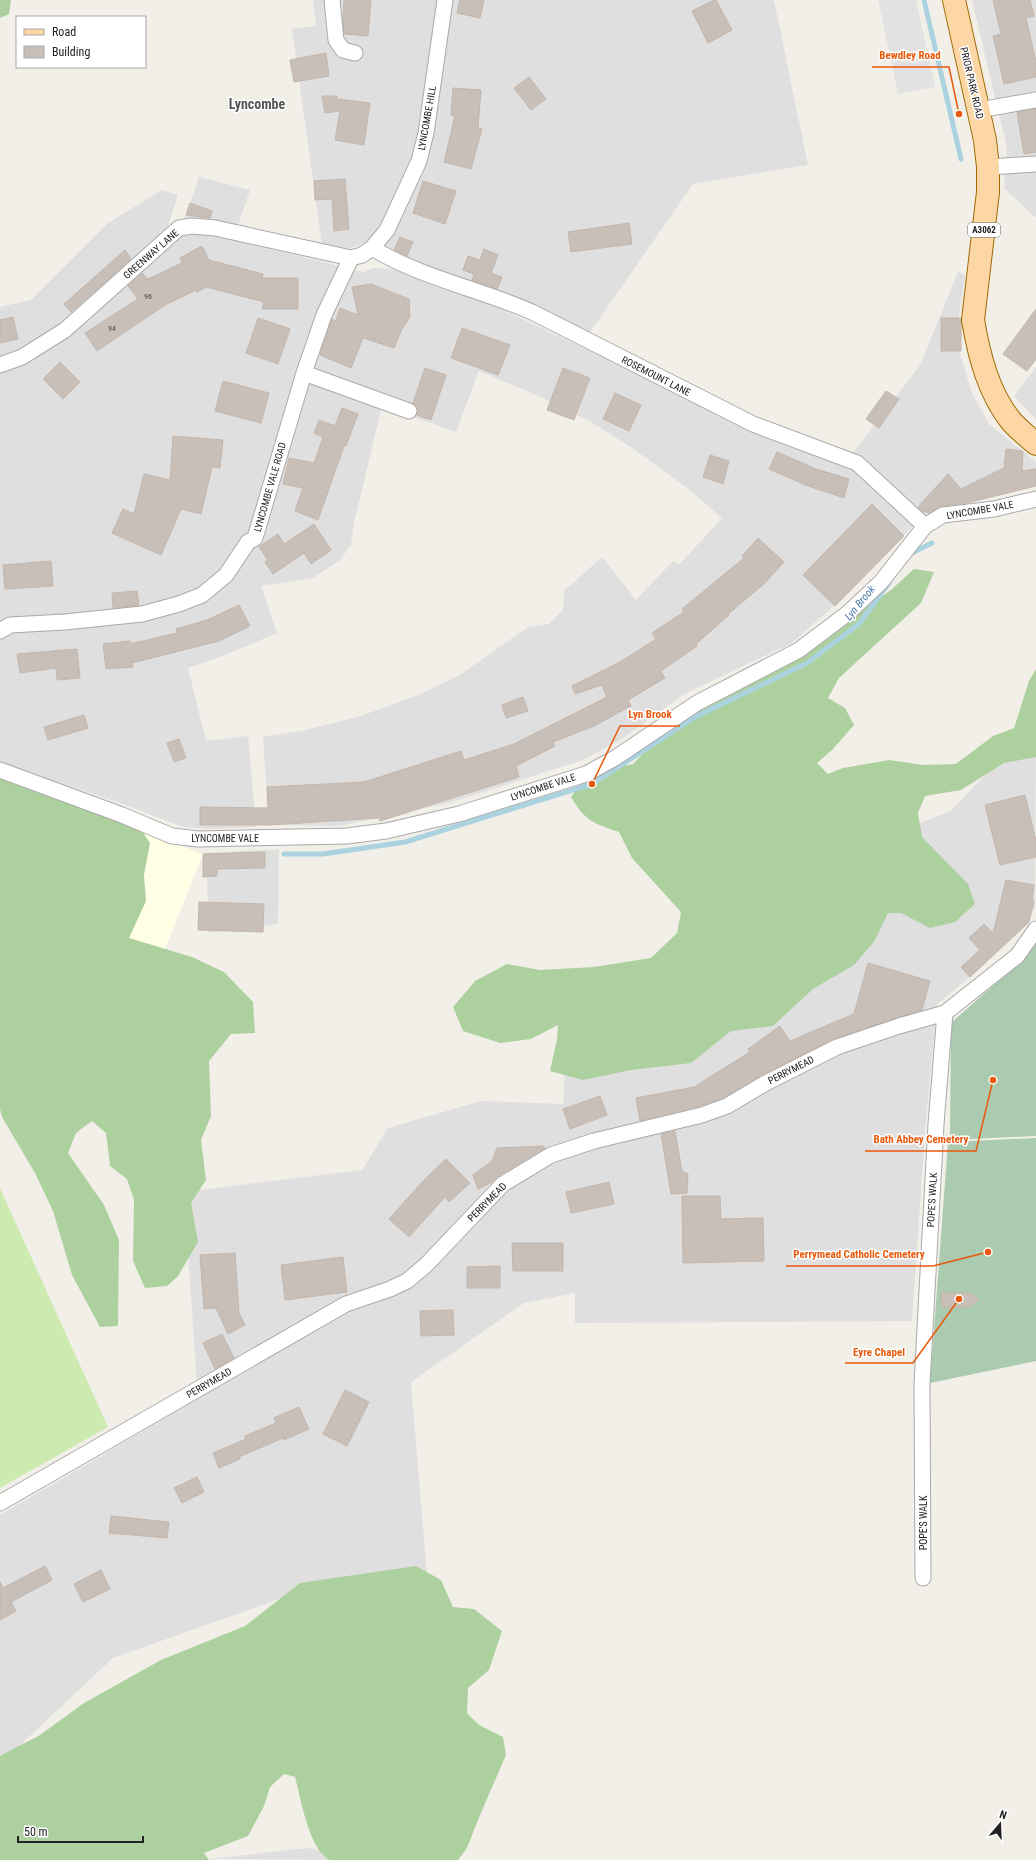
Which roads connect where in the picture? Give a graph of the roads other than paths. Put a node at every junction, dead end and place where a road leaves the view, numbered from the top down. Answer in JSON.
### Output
{"nodes":[{"id":1,"x":332,"y":0,"type":"edge"},
{"id":2,"x":445,"y":0,"type":"edge"},
{"id":3,"x":954,"y":0,"type":"edge"},
{"id":4,"x":355,"y":53,"type":"dead end"},
{"id":5,"x":1036,"y":100,"type":"edge"},
{"id":6,"x":979,"y":110,"type":"junction"},
{"id":7,"x":1036,"y":164,"type":"edge"},
{"id":8,"x":988,"y":167,"type":"junction"},
{"id":9,"x":372,"y":248,"type":"junction"},
{"id":10,"x":351,"y":258,"type":"junction"},
{"id":11,"x":0,"y":365,"type":"edge"},
{"id":12,"x":304,"y":373,"type":"junction"},
{"id":13,"x":409,"y":411,"type":"dead end"},
{"id":14,"x":1036,"y":444,"type":"edge"},
{"id":15,"x":1036,"y":499,"type":"edge"},
{"id":16,"x":925,"y":526,"type":"junction"},
{"id":17,"x":3,"y":626,"type":"edge"},
{"id":18,"x":0,"y":770,"type":"edge"},
{"id":19,"x":1036,"y":930,"type":"edge"},
{"id":20,"x":945,"y":1013,"type":"junction"},
{"id":21,"x":0,"y":1503,"type":"edge"},
{"id":22,"x":923,"y":1578,"type":"dead end"}],
"edges":[{"from":1,"to":4,"type":"street"},
{"from":2,"to":9,"type":"street","name":"LYNCOMBE HILL"},
{"from":3,"to":6,"type":"main road","name":"PRIOR PARK ROAD","number":"A3062"},
{"from":5,"to":6,"type":"street"},
{"from":6,"to":8,"type":"main road","name":"PRIOR PARK ROAD","number":"A3062"},
{"from":7,"to":8,"type":"street"},
{"from":8,"to":14,"type":"main road","name":"PRIOR PARK ROAD","number":"A3062"},
{"from":9,"to":10,"type":"street","name":"LYNCOMBE HILL"},
{"from":9,"to":16,"type":"street","name":"ROSEMOUNT LANE"},
{"from":10,"to":11,"type":"street","name":"GREENWAY LANE"},
{"from":10,"to":12,"type":"street","name":"LYNCOMBE VALE ROAD"},
{"from":12,"to":13,"type":"street"},
{"from":12,"to":17,"type":"street","name":"LYNCOMBE VALE ROAD"},
{"from":15,"to":16,"type":"street","name":"LYNCOMBE VALE"},
{"from":16,"to":18,"type":"street","name":"LYNCOMBE VALE"},
{"from":19,"to":20,"type":"street","name":"PERRYMEAD"},
{"from":20,"to":21,"type":"street","name":"PERRYMEAD"},
{"from":20,"to":22,"type":"street","name":"POPE'S WALK"}]}
